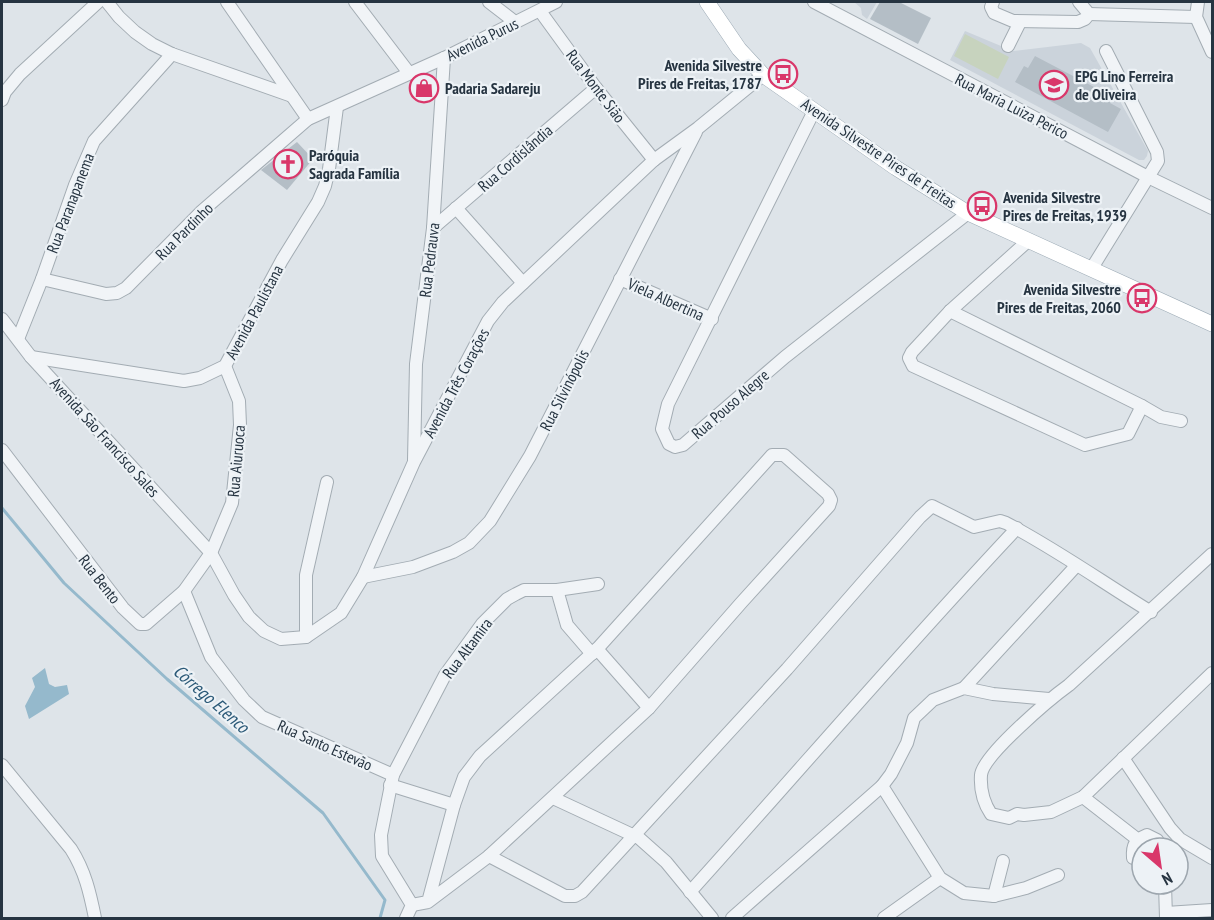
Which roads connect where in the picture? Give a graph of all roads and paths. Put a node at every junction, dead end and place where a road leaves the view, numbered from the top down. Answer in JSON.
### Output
{"nodes":[{"id":1,"x":98,"y":2,"type":"edge"},
{"id":2,"x":107,"y":2,"type":"edge"},
{"id":3,"x":227,"y":2,"type":"edge"},
{"id":4,"x":355,"y":2,"type":"edge"},
{"id":5,"x":489,"y":2,"type":"edge"},
{"id":6,"x":556,"y":2,"type":"edge"},
{"id":7,"x":707,"y":2,"type":"edge"},
{"id":8,"x":814,"y":2,"type":"edge"},
{"id":9,"x":993,"y":2,"type":"edge"},
{"id":10,"x":1079,"y":2,"type":"edge"},
{"id":11,"x":1198,"y":2,"type":"edge"},
{"id":12,"x":540,"y":11,"type":"junction"},
{"id":13,"x":1089,"y":14,"type":"junction"},
{"id":14,"x":1196,"y":17,"type":"junction"},
{"id":15,"x":515,"y":22,"type":"junction"},
{"id":16,"x":1020,"y":22,"type":"junction"},
{"id":17,"x":1008,"y":46,"type":"dead end"},
{"id":18,"x":1106,"y":51,"type":"dead end"},
{"id":19,"x":1212,"y":52,"type":"edge"},
{"id":20,"x":172,"y":54,"type":"junction"},
{"id":21,"x":444,"y":58,"type":"junction"},
{"id":22,"x":409,"y":73,"type":"junction"},
{"id":23,"x":763,"y":75,"type":"junction"},
{"id":24,"x":596,"y":88,"type":"junction"},
{"id":25,"x":292,"y":96,"type":"junction"},
{"id":26,"x":2,"y":100,"type":"edge"},
{"id":27,"x":337,"y":107,"type":"junction"},
{"id":28,"x":814,"y":111,"type":"junction"},
{"id":29,"x":308,"y":119,"type":"junction"},
{"id":30,"x":698,"y":128,"type":"junction"},
{"id":31,"x":654,"y":160,"type":"junction"},
{"id":32,"x":1148,"y":177,"type":"junction"},
{"id":33,"x":456,"y":208,"type":"junction"},
{"id":34,"x":1212,"y":208,"type":"edge"},
{"id":35,"x":968,"y":213,"type":"junction"},
{"id":36,"x":433,"y":228,"type":"junction"},
{"id":37,"x":1029,"y":240,"type":"junction"},
{"id":38,"x":1092,"y":268,"type":"junction"},
{"id":39,"x":42,"y":279,"type":"junction"},
{"id":40,"x":620,"y":279,"type":"junction"},
{"id":41,"x":523,"y":283,"type":"junction"},
{"id":42,"x":951,"y":311,"type":"junction"},
{"id":43,"x":2,"y":319,"type":"edge"},
{"id":44,"x":712,"y":319,"type":"junction"},
{"id":45,"x":1212,"y":324,"type":"edge"},
{"id":46,"x":18,"y":339,"type":"junction"},
{"id":47,"x":31,"y":357,"type":"junction"},
{"id":48,"x":225,"y":366,"type":"junction"},
{"id":49,"x":1142,"y":406,"type":"junction"},
{"id":50,"x":1181,"y":421,"type":"dead end"},
{"id":51,"x":2,"y":450,"type":"edge"},
{"id":52,"x":414,"y":462,"type":"junction"},
{"id":53,"x":327,"y":482,"type":"dead end"},
{"id":54,"x":1017,"y":528,"type":"junction"},
{"id":55,"x":211,"y":553,"type":"junction"},
{"id":56,"x":1212,"y":554,"type":"edge"},
{"id":57,"x":1076,"y":566,"type":"junction"},
{"id":58,"x":363,"y":578,"type":"junction"},
{"id":59,"x":597,"y":584,"type":"dead end"},
{"id":60,"x":557,"y":590,"type":"junction"},
{"id":61,"x":184,"y":591,"type":"junction"},
{"id":62,"x":1150,"y":612,"type":"junction"},
{"id":63,"x":306,"y":637,"type":"junction"},
{"id":64,"x":595,"y":651,"type":"junction"},
{"id":65,"x":1212,"y":674,"type":"edge"},
{"id":66,"x":964,"y":688,"type":"junction"},
{"id":67,"x":1049,"y":699,"type":"junction"},
{"id":68,"x":649,"y":708,"type":"junction"},
{"id":69,"x":1123,"y":758,"type":"junction"},
{"id":70,"x":2,"y":765,"type":"edge"},
{"id":71,"x":392,"y":780,"type":"junction"},
{"id":72,"x":882,"y":786,"type":"junction"},
{"id":73,"x":1083,"y":797,"type":"junction"},
{"id":74,"x":553,"y":798,"type":"junction"},
{"id":75,"x":454,"y":805,"type":"junction"},
{"id":76,"x":634,"y":836,"type":"junction"},
{"id":77,"x":1133,"y":836,"type":"edge"},
{"id":78,"x":489,"y":856,"type":"junction"},
{"id":79,"x":1212,"y":858,"type":"edge"},
{"id":80,"x":1003,"y":861,"type":"dead end"},
{"id":81,"x":1058,"y":875,"type":"dead end"},
{"id":82,"x":940,"y":878,"type":"junction"},
{"id":83,"x":690,"y":892,"type":"junction"},
{"id":84,"x":994,"y":896,"type":"junction"},
{"id":85,"x":1165,"y":896,"type":"edge"},
{"id":86,"x":428,"y":902,"type":"junction"},
{"id":87,"x":412,"y":905,"type":"junction"},
{"id":88,"x":1212,"y":910,"type":"edge"},
{"id":89,"x":1166,"y":915,"type":"edge"},
{"id":90,"x":95,"y":918,"type":"edge"},
{"id":91,"x":406,"y":918,"type":"edge"},
{"id":92,"x":712,"y":918,"type":"edge"},
{"id":93,"x":732,"y":918,"type":"edge"},
{"id":94,"x":884,"y":918,"type":"edge"}],
"edges":[{"from":1,"to":26,"type":"street"},
{"from":2,"to":20,"type":"street"},
{"from":3,"to":25,"type":"street"},
{"from":4,"to":22,"type":"street"},
{"from":5,"to":15,"type":"street"},
{"from":6,"to":12,"type":"street","name":"Avenida Purus"},
{"from":7,"to":23,"type":"main road","name":"Avenida Silvestre Pires de Freitas"},
{"from":8,"to":32,"type":"street","name":"Rua Maria Luiza Perico"},
{"from":9,"to":16,"type":"street"},
{"from":10,"to":13,"type":"street"},
{"from":11,"to":14,"type":"street"},
{"from":12,"to":15,"type":"street","name":"Avenida Purus"},
{"from":12,"to":24,"type":"street","name":"Rua Monte Sião"},
{"from":13,"to":14,"type":"street"},
{"from":13,"to":16,"type":"street"},
{"from":14,"to":19,"type":"street"},
{"from":15,"to":21,"type":"street","name":"Avenida Purus"},
{"from":16,"to":17,"type":"street"},
{"from":18,"to":32,"type":"street"},
{"from":20,"to":25,"type":"street"},
{"from":20,"to":39,"type":"street","name":"Rua Paranapanema"},
{"from":21,"to":22,"type":"street","name":"Avenida Purus"},
{"from":21,"to":36,"type":"street","name":"Rua Pedrauva"},
{"from":22,"to":27,"type":"street","name":"Avenida Purus"},
{"from":23,"to":28,"type":"main road","name":"Avenida Silvestre Pires de Freitas"},
{"from":23,"to":30,"type":"street","name":"Avenida Três Corações"},
{"from":24,"to":31,"type":"street","name":"Rua Monte Sião"},
{"from":24,"to":33,"type":"street","name":"Rua Cordislândia"},
{"from":25,"to":29,"type":"street"},
{"from":27,"to":29,"type":"street","name":"Avenida Purus"},
{"from":27,"to":48,"type":"street","name":"Avenida Paulistana"},
{"from":28,"to":35,"type":"main road","name":"Avenida Silvestre Pires de Freitas"},
{"from":28,"to":44,"type":"street","name":"Rua Pouso Alegre"},
{"from":29,"to":39,"type":"street","name":"Rua Pardinho"},
{"from":30,"to":31,"type":"street","name":"Avenida Três Corações"},
{"from":30,"to":40,"type":"street","name":"Rua Silvinópolis"},
{"from":31,"to":41,"type":"street","name":"Avenida Três Corações"},
{"from":32,"to":34,"type":"street","name":"Rua Maria Luiza Perico"},
{"from":32,"to":38,"type":"street"},
{"from":33,"to":36,"type":"street","name":"Rua Cordislândia"},
{"from":33,"to":41,"type":"street"},
{"from":35,"to":37,"type":"main road","name":"Avenida Silvestre Pires de Freitas"},
{"from":35,"to":44,"type":"street","name":"Rua Pouso Alegre"},
{"from":36,"to":52,"type":"street","name":"Rua Pedrauva"},
{"from":37,"to":38,"type":"main road","name":"Avenida Silvestre Pires de Freitas"},
{"from":37,"to":42,"type":"street"},
{"from":38,"to":45,"type":"main road","name":"Avenida Silvestre Pires de Freitas"},
{"from":39,"to":46,"type":"street","name":"Rua Paranapanema"},
{"from":40,"to":44,"type":"street","name":"Viela Albertina"},
{"from":40,"to":58,"type":"street","name":"Rua Silvinópolis"},
{"from":41,"to":52,"type":"street","name":"Avenida Três Corações"},
{"from":42,"to":49,"type":"street"},
{"from":42,"to":49,"type":"street"},
{"from":43,"to":46,"type":"street","name":"Avenida São Francisco Sales"},
{"from":46,"to":47,"type":"street","name":"Avenida São Francisco Sales"},
{"from":47,"to":48,"type":"street","name":"Avenida Paulistana"},
{"from":47,"to":55,"type":"street","name":"Avenida São Francisco Sales"},
{"from":48,"to":55,"type":"street","name":"Rua Aiuruoca"},
{"from":49,"to":50,"type":"street"},
{"from":51,"to":61,"type":"street","name":"Rua Bento"},
{"from":52,"to":58,"type":"street","name":"Avenida Três Corações"},
{"from":53,"to":63,"type":"street"},
{"from":54,"to":57,"type":"street"},
{"from":54,"to":76,"type":"street"},
{"from":54,"to":83,"type":"street"},
{"from":55,"to":61,"type":"street","name":"Rua Bento"},
{"from":55,"to":63,"type":"street"},
{"from":56,"to":62,"type":"street"},
{"from":57,"to":62,"type":"street"},
{"from":57,"to":66,"type":"street"},
{"from":58,"to":63,"type":"street","name":"Avenida Três Corações"},
{"from":59,"to":60,"type":"street","name":"Rua Altamira"},
{"from":60,"to":64,"type":"street"},
{"from":60,"to":71,"type":"street","name":"Rua Altamira"},
{"from":61,"to":71,"type":"street","name":"Rua Santo Estevão"},
{"from":62,"to":67,"type":"street"},
{"from":64,"to":68,"type":"street"},
{"from":64,"to":68,"type":"street"},
{"from":64,"to":75,"type":"street"},
{"from":65,"to":69,"type":"street"},
{"from":66,"to":67,"type":"street"},
{"from":66,"to":72,"type":"street"},
{"from":67,"to":73,"type":"street"},
{"from":68,"to":74,"type":"street"},
{"from":69,"to":73,"type":"street"},
{"from":69,"to":79,"type":"street"},
{"from":70,"to":90,"type":"street"},
{"from":71,"to":75,"type":"street","name":"Rua Santo Estevão"},
{"from":71,"to":87,"type":"street"},
{"from":72,"to":82,"type":"street"},
{"from":72,"to":93,"type":"street"},
{"from":73,"to":77,"type":"street"},
{"from":74,"to":76,"type":"street"},
{"from":74,"to":78,"type":"street"},
{"from":75,"to":86,"type":"street"},
{"from":76,"to":78,"type":"street"},
{"from":76,"to":83,"type":"street"},
{"from":78,"to":86,"type":"street"},
{"from":80,"to":84,"type":"street"},
{"from":81,"to":84,"type":"street"},
{"from":82,"to":84,"type":"street"},
{"from":82,"to":94,"type":"street"},
{"from":83,"to":92,"type":"street"},
{"from":85,"to":89,"type":"street"},
{"from":86,"to":87,"type":"street"},
{"from":87,"to":91,"type":"street"},
{"from":88,"to":89,"type":"street"}]}
